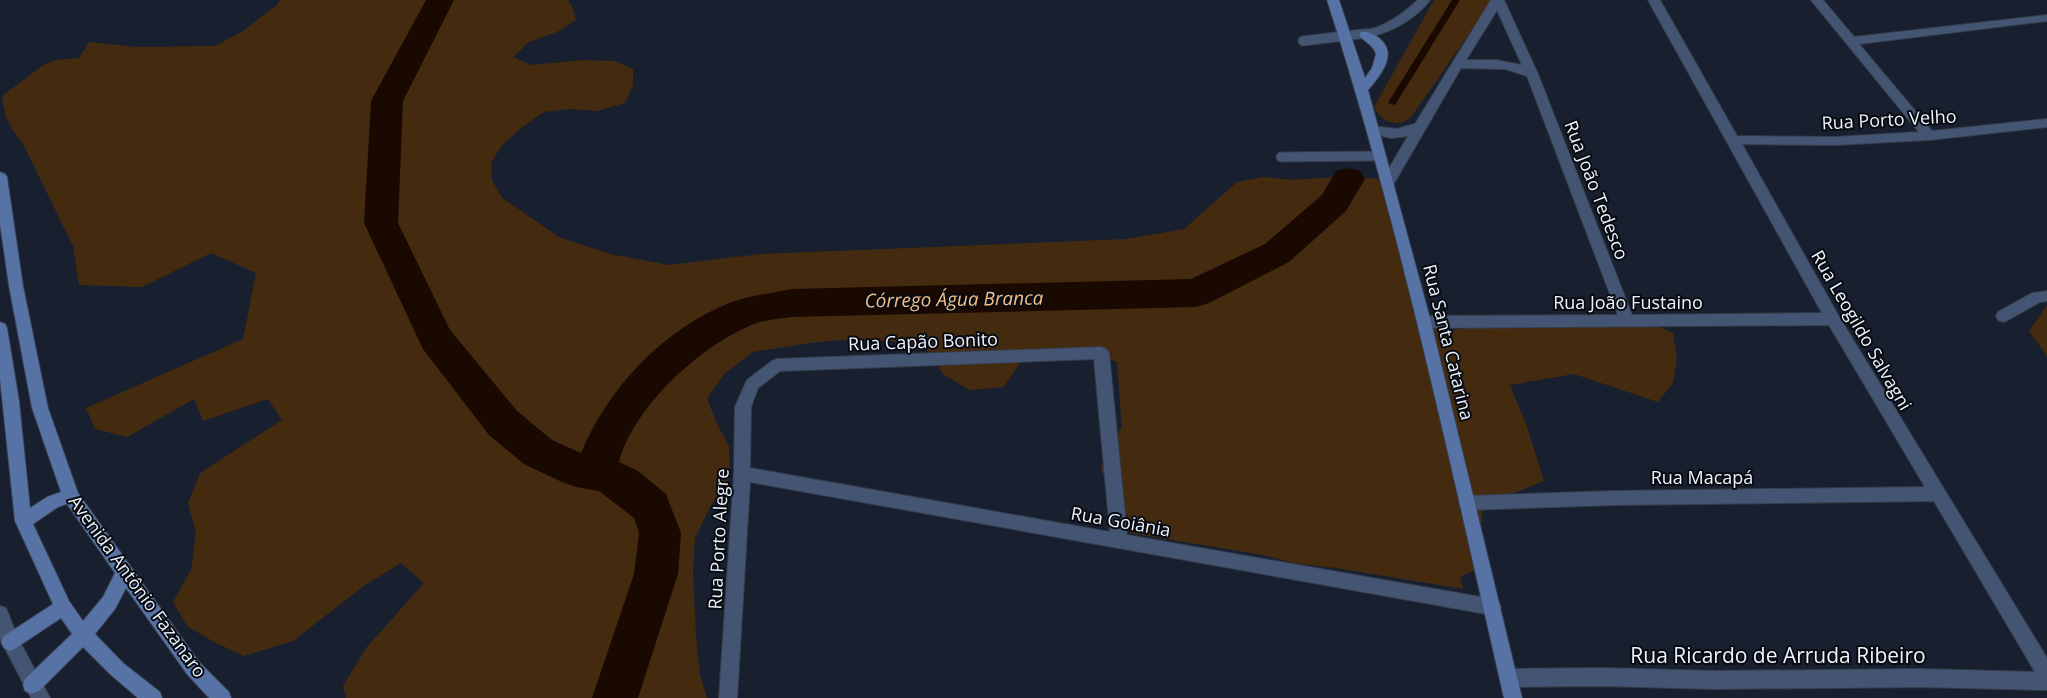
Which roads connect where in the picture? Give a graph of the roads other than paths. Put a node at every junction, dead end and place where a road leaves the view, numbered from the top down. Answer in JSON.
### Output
{"nodes":[{"id":1,"x":1333,"y":0,"type":"edge"},
{"id":2,"x":1424,"y":0,"type":"edge"},
{"id":3,"x":1497,"y":0,"type":"edge"},
{"id":4,"x":1654,"y":0,"type":"edge"},
{"id":5,"x":1817,"y":0,"type":"edge"},
{"id":6,"x":2047,"y":18,"type":"edge"},
{"id":7,"x":1365,"y":35,"type":"junction"},
{"id":8,"x":1344,"y":36,"type":"junction"},
{"id":9,"x":1303,"y":41,"type":"dead end"},
{"id":10,"x":1850,"y":41,"type":"junction"},
{"id":11,"x":1458,"y":64,"type":"junction"},
{"id":12,"x":1532,"y":74,"type":"junction"},
{"id":13,"x":1362,"y":89,"type":"junction"},
{"id":14,"x":2047,"y":123,"type":"edge"},
{"id":15,"x":1419,"y":127,"type":"junction"},
{"id":16,"x":1373,"y":130,"type":"junction"},
{"id":17,"x":1928,"y":136,"type":"junction"},
{"id":18,"x":1732,"y":140,"type":"junction"},
{"id":19,"x":1380,"y":156,"type":"junction"},
{"id":20,"x":1281,"y":157,"type":"dead end"},
{"id":21,"x":0,"y":177,"type":"edge"},
{"id":22,"x":1388,"y":182,"type":"junction"},
{"id":23,"x":2047,"y":296,"type":"edge"},
{"id":24,"x":2003,"y":316,"type":"dead end"},
{"id":25,"x":1833,"y":318,"type":"junction"},
{"id":26,"x":1627,"y":320,"type":"junction"},
{"id":27,"x":1424,"y":322,"type":"junction"},
{"id":28,"x":0,"y":328,"type":"edge"},
{"id":29,"x":752,"y":384,"type":"joint"},
{"id":30,"x":742,"y":474,"type":"junction"},
{"id":31,"x":1937,"y":494,"type":"junction"},
{"id":32,"x":71,"y":496,"type":"junction"},
{"id":33,"x":1467,"y":503,"type":"junction"},
{"id":34,"x":23,"y":521,"type":"junction"},
{"id":35,"x":1119,"y":541,"type":"junction"},
{"id":36,"x":125,"y":571,"type":"junction"},
{"id":37,"x":63,"y":607,"type":"junction"},
{"id":38,"x":1492,"y":607,"type":"junction"},
{"id":39,"x":0,"y":614,"type":"edge"},
{"id":40,"x":83,"y":635,"type":"junction"},
{"id":41,"x":10,"y":642,"type":"junction"},
{"id":42,"x":2047,"y":675,"type":"edge"},
{"id":43,"x":1509,"y":678,"type":"junction"},
{"id":44,"x":2047,"y":681,"type":"edge"},
{"id":45,"x":36,"y":692,"type":"edge"},
{"id":46,"x":733,"y":697,"type":"edge"},
{"id":47,"x":153,"y":698,"type":"edge"},
{"id":48,"x":222,"y":698,"type":"edge"},
{"id":49,"x":1513,"y":698,"type":"edge"}],
"edges":[{"from":1,"to":8,"type":"main road","name":"Rua Santa Catarina"},
{"from":2,"to":7,"type":"street"},
{"from":3,"to":11,"type":"street"},
{"from":3,"to":12,"type":"street","name":"Rua João Tedesco"},
{"from":4,"to":18,"type":"street","name":"Rua Leogildo Salvagni"},
{"from":5,"to":10,"type":"street"},
{"from":6,"to":10,"type":"street"},
{"from":7,"to":8,"type":"street"},
{"from":7,"to":13,"type":"main road"},
{"from":8,"to":9,"type":"lane"},
{"from":8,"to":13,"type":"main road","name":"Rua Santa Catarina"},
{"from":10,"to":17,"type":"street"},
{"from":11,"to":12,"type":"street"},
{"from":11,"to":15,"type":"street"},
{"from":12,"to":26,"type":"street","name":"Rua João Tedesco"},
{"from":13,"to":16,"type":"main road","name":"Rua Santa Catarina"},
{"from":14,"to":17,"type":"street","name":"Rua Porto Velho"},
{"from":15,"to":16,"type":"street"},
{"from":15,"to":22,"type":"street"},
{"from":16,"to":19,"type":"main road","name":"Rua Santa Catarina"},
{"from":17,"to":18,"type":"street","name":"Rua Porto Velho"},
{"from":18,"to":25,"type":"street","name":"Rua Leogildo Salvagni"},
{"from":19,"to":20,"type":"lane"},
{"from":19,"to":22,"type":"main road","name":"Rua Santa Catarina"},
{"from":21,"to":32,"type":"main road","name":"Avenida Antônio Fazanaro"},
{"from":22,"to":27,"type":"main road","name":"Rua Santa Catarina"},
{"from":23,"to":24,"type":"street"},
{"from":25,"to":26,"type":"street","name":"Rua João Fustaino"},
{"from":25,"to":31,"type":"street","name":"Rua Leogildo Salvagni"},
{"from":26,"to":27,"type":"street","name":"Rua João Fustaino"},
{"from":27,"to":33,"type":"main road","name":"Rua Santa Catarina"},
{"from":28,"to":34,"type":"main road"},
{"from":29,"to":30,"type":"street","name":"Rua Porto Alegre"},
{"from":29,"to":35,"type":"street","name":"Rua Capão Bonito"},
{"from":30,"to":35,"type":"street","name":"Rua Goiânia"},
{"from":30,"to":46,"type":"street","name":"Rua Porto Alegre"},
{"from":31,"to":33,"type":"street","name":"Rua Macapá"},
{"from":31,"to":42,"type":"street","name":"Rua Leogildo Salvagni"},
{"from":32,"to":34,"type":"main road"},
{"from":32,"to":36,"type":"main road","name":"Avenida Antônio Fazanaro"},
{"from":33,"to":38,"type":"main road","name":"Rua Santa Catarina"},
{"from":34,"to":37,"type":"main road"},
{"from":35,"to":38,"type":"street","name":"Rua Goiânia"},
{"from":36,"to":40,"type":"main road"},
{"from":36,"to":48,"type":"main road","name":"Avenida Antônio Fazanaro"},
{"from":37,"to":40,"type":"main road"},
{"from":37,"to":41,"type":"main road"},
{"from":38,"to":43,"type":"main road","name":"Rua Santa Catarina"},
{"from":39,"to":41,"type":"street"},
{"from":40,"to":45,"type":"main road"},
{"from":40,"to":47,"type":"main road"},
{"from":41,"to":45,"type":"street"},
{"from":43,"to":44,"type":"street","name":"Rua Ricardo de Arruda Ribeiro"},
{"from":43,"to":49,"type":"main road","name":"Rua Santa Catarina"}]}
